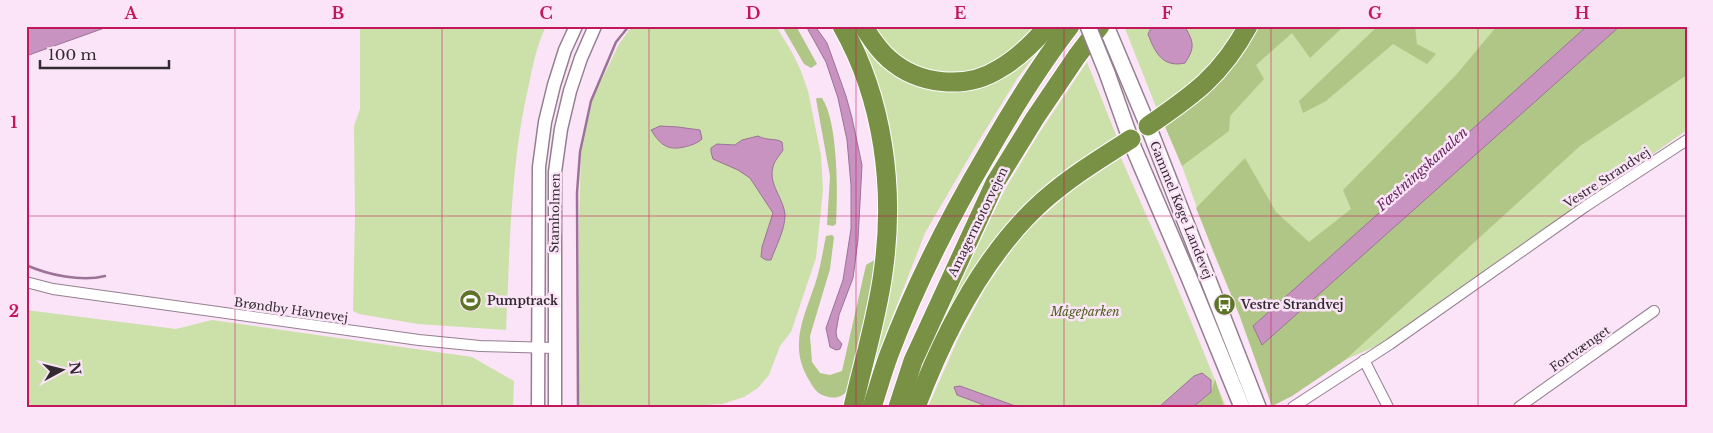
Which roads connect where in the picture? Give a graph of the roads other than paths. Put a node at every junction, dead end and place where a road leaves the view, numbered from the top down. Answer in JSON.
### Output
{"nodes":[{"id":1,"x":576,"y":26,"type":"edge"},
{"id":2,"x":595,"y":26,"type":"edge"},
{"id":3,"x":842,"y":26,"type":"edge"},
{"id":4,"x":863,"y":26,"type":"edge"},
{"id":5,"x":1048,"y":26,"type":"edge"},
{"id":6,"x":1070,"y":26,"type":"edge"},
{"id":7,"x":1088,"y":26,"type":"edge"},
{"id":8,"x":1100,"y":26,"type":"edge"},
{"id":9,"x":1106,"y":26,"type":"edge"},
{"id":10,"x":1248,"y":26,"type":"edge"},
{"id":11,"x":1148,"y":126,"type":"junction"},
{"id":12,"x":1131,"y":139,"type":"junction"},
{"id":13,"x":1687,"y":140,"type":"edge"},
{"id":14,"x":26,"y":282,"type":"edge"},
{"id":15,"x":1654,"y":311,"type":"dead end"},
{"id":16,"x":538,"y":348,"type":"junction"},
{"id":17,"x":554,"y":348,"type":"junction"},
{"id":18,"x":1364,"y":360,"type":"junction"},
{"id":19,"x":538,"y":407,"type":"edge"},
{"id":20,"x":555,"y":407,"type":"edge"},
{"id":21,"x":853,"y":407,"type":"edge"},
{"id":22,"x":872,"y":407,"type":"edge"},
{"id":23,"x":898,"y":407,"type":"edge"},
{"id":24,"x":916,"y":407,"type":"edge"},
{"id":25,"x":1242,"y":407,"type":"edge"},
{"id":26,"x":1258,"y":407,"type":"edge"},
{"id":27,"x":1293,"y":407,"type":"edge"},
{"id":28,"x":1388,"y":407,"type":"edge"},
{"id":29,"x":1519,"y":407,"type":"edge"}],
"edges":[{"from":1,"to":16,"type":"street","name":"Stamholmen"},
{"from":2,"to":17,"type":"street","name":"Stamholmen"},
{"from":3,"to":21,"type":"highway"},
{"from":4,"to":5,"type":"highway"},
{"from":6,"to":22,"type":"highway","name":"Amagermotorvejen"},
{"from":7,"to":12,"type":"main road","name":"Gammel Køge Landevej","bridge":true},
{"from":8,"to":23,"type":"highway","name":"Amagermotorvejen"},
{"from":9,"to":11,"type":"main road","name":"Gammel Køge Landevej"},
{"from":10,"to":11,"type":"highway"},
{"from":11,"to":12,"type":"main road","name":"Gammel Køge Landevej"},
{"from":11,"to":26,"type":"main road","name":"Gammel Køge Landevej"},
{"from":12,"to":24,"type":"highway"},
{"from":12,"to":25,"type":"main road","name":"Gammel Køge Landevej"},
{"from":13,"to":18,"type":"street","name":"Vestre Strandvej"},
{"from":14,"to":16,"type":"street","name":"Brøndby Havnevej"},
{"from":15,"to":29,"type":"street","name":"Fortvænget"},
{"from":16,"to":17,"type":"street","name":"Brøndby Havnevej"},
{"from":16,"to":19,"type":"street","name":"Stamholmen"},
{"from":17,"to":20,"type":"street","name":"Stamholmen"},
{"from":18,"to":27,"type":"street","name":"Vestre Strandvej"},
{"from":18,"to":28,"type":"street"}]}
